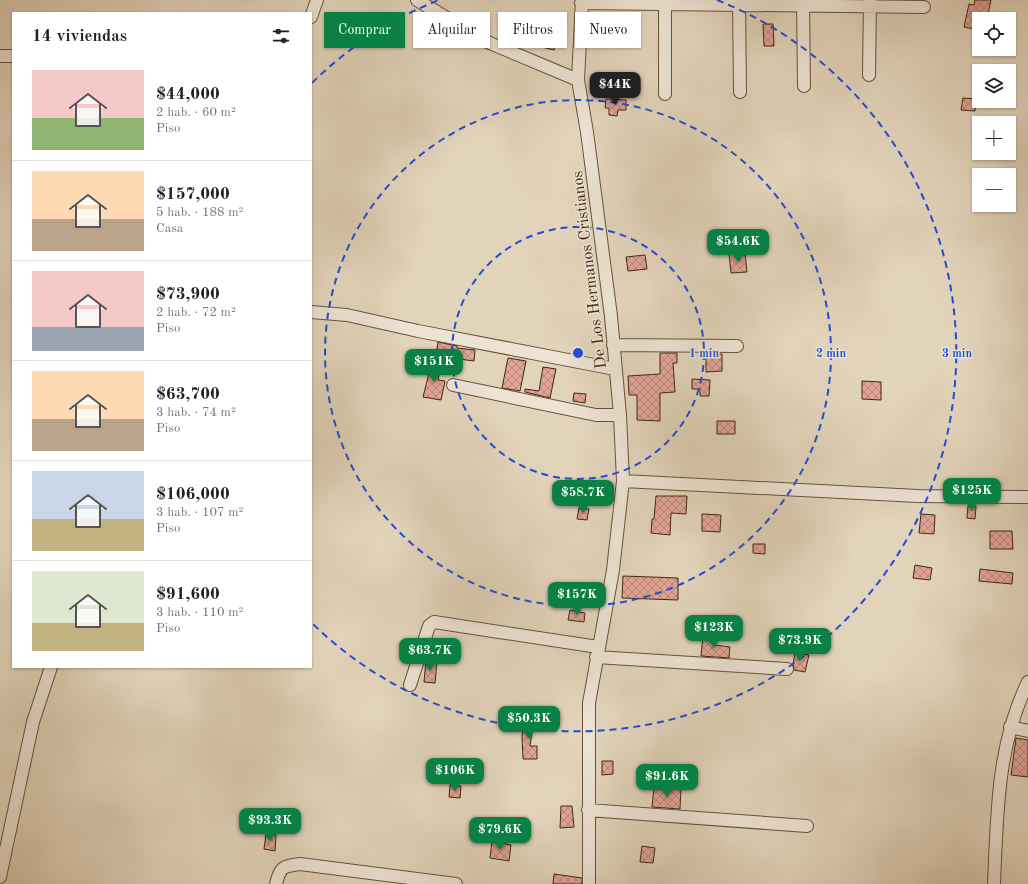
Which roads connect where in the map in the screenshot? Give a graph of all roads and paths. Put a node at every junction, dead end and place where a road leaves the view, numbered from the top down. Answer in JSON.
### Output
{"nodes":[{"id":1,"x":317,"y":0,"type":"edge"},
{"id":2,"x":417,"y":0,"type":"edge"},
{"id":3,"x":581,"y":2,"type":"edge"},
{"id":4,"x":665,"y":2,"type":"edge"},
{"id":5,"x":739,"y":2,"type":"edge"},
{"id":6,"x":803,"y":2,"type":"edge"},
{"id":7,"x":870,"y":3,"type":"edge"},
{"id":8,"x":924,"y":7,"type":"dead end"},
{"id":9,"x":312,"y":14,"type":"edge"},
{"id":10,"x":0,"y":56,"type":"edge"},
{"id":11,"x":12,"y":56,"type":"edge"},
{"id":12,"x":869,"y":75,"type":"dead end"},
{"id":13,"x":578,"y":80,"type":"junction"},
{"id":14,"x":804,"y":86,"type":"dead end"},
{"id":15,"x":740,"y":92,"type":"dead end"},
{"id":16,"x":665,"y":94,"type":"dead end"},
{"id":17,"x":312,"y":312,"type":"edge"},
{"id":18,"x":613,"y":345,"type":"junction"},
{"id":19,"x":737,"y":346,"type":"dead end"},
{"id":20,"x":615,"y":369,"type":"junction"},
{"id":21,"x":453,"y":385,"type":"dead end"},
{"id":22,"x":620,"y":415,"type":"junction"},
{"id":23,"x":622,"y":481,"type":"junction"},
{"id":24,"x":1028,"y":498,"type":"edge"},
{"id":25,"x":597,"y":652,"type":"junction"},
{"id":26,"x":51,"y":668,"type":"edge"},
{"id":27,"x":787,"y":669,"type":"dead end"},
{"id":28,"x":1028,"y":682,"type":"edge"},
{"id":29,"x":410,"y":685,"type":"dead end"},
{"id":30,"x":1010,"y":727,"type":"junction"},
{"id":31,"x":1028,"y":731,"type":"edge"},
{"id":32,"x":588,"y":810,"type":"junction"},
{"id":33,"x":807,"y":826,"type":"dead end"},
{"id":34,"x":0,"y":877,"type":"edge"},
{"id":35,"x":276,"y":884,"type":"edge"},
{"id":36,"x":456,"y":884,"type":"edge"},
{"id":37,"x":589,"y":884,"type":"edge"},
{"id":38,"x":994,"y":884,"type":"edge"}],
"edges":[{"from":1,"to":9,"type":"street"},
{"from":2,"to":13,"type":"street"},
{"from":3,"to":4,"type":"street"},
{"from":3,"to":13,"type":"street","name":"De Los Hermanos Cristianos"},
{"from":4,"to":5,"type":"street"},
{"from":4,"to":16,"type":"street"},
{"from":5,"to":6,"type":"street"},
{"from":5,"to":15,"type":"street"},
{"from":6,"to":7,"type":"street"},
{"from":6,"to":14,"type":"street"},
{"from":7,"to":8,"type":"street"},
{"from":7,"to":12,"type":"street"},
{"from":10,"to":11,"type":"street"},
{"from":13,"to":18,"type":"street","name":"De Los Hermanos Cristianos"},
{"from":17,"to":20,"type":"street"},
{"from":18,"to":19,"type":"street"},
{"from":18,"to":20,"type":"street","name":"De Los Hermanos Cristianos"},
{"from":20,"to":22,"type":"street","name":"De Los Hermanos Cristianos"},
{"from":21,"to":22,"type":"street"},
{"from":22,"to":23,"type":"street","name":"De Los Hermanos Cristianos"},
{"from":23,"to":24,"type":"street"},
{"from":23,"to":25,"type":"street","name":"De Los Hermanos Cristianos"},
{"from":25,"to":27,"type":"street"},
{"from":25,"to":29,"type":"street"},
{"from":25,"to":32,"type":"street","name":"De Los Hermanos Cristianos"},
{"from":26,"to":34,"type":"street"},
{"from":28,"to":30,"type":"street"},
{"from":30,"to":31,"type":"street"},
{"from":30,"to":38,"type":"street"},
{"from":32,"to":33,"type":"street"},
{"from":32,"to":37,"type":"street","name":"De Los Hermanos Cristianos"},
{"from":35,"to":36,"type":"street"}]}
